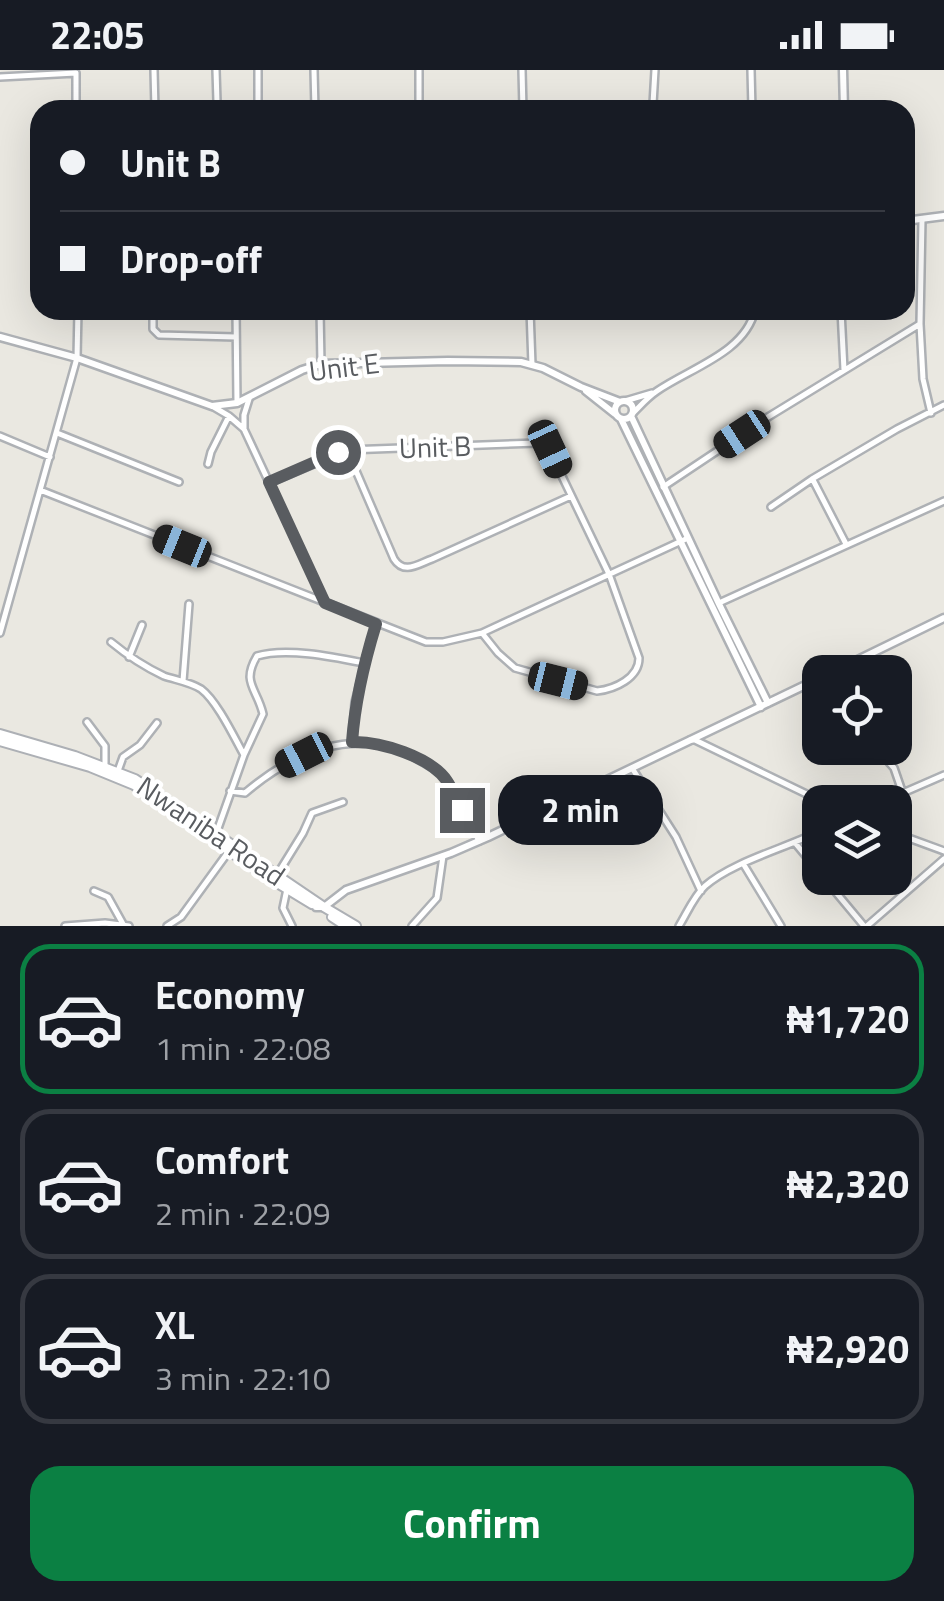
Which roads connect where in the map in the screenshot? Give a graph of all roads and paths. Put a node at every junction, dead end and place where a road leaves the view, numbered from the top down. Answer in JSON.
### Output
{"nodes":[{"id":1,"x":154,"y":70,"type":"edge"},
{"id":2,"x":216,"y":70,"type":"edge"},
{"id":3,"x":258,"y":70,"type":"edge"},
{"id":4,"x":314,"y":70,"type":"edge"},
{"id":5,"x":419,"y":70,"type":"edge"},
{"id":6,"x":522,"y":70,"type":"edge"},
{"id":7,"x":664,"y":70,"type":"edge"},
{"id":8,"x":752,"y":70,"type":"edge"},
{"id":9,"x":844,"y":70,"type":"edge"},
{"id":10,"x":76,"y":71,"type":"edge"},
{"id":11,"x":0,"y":77,"type":"edge"},
{"id":12,"x":76,"y":100,"type":"edge"},
{"id":13,"x":155,"y":100,"type":"edge"},
{"id":14,"x":218,"y":100,"type":"edge"},
{"id":15,"x":258,"y":100,"type":"edge"},
{"id":16,"x":315,"y":100,"type":"edge"},
{"id":17,"x":419,"y":100,"type":"edge"},
{"id":18,"x":523,"y":100,"type":"edge"},
{"id":19,"x":653,"y":100,"type":"edge"},
{"id":20,"x":752,"y":100,"type":"edge"},
{"id":21,"x":844,"y":100,"type":"edge"},
{"id":22,"x":944,"y":216,"type":"edge"},
{"id":23,"x":922,"y":218,"type":"junction"},
{"id":24,"x":915,"y":219,"type":"edge"},
{"id":25,"x":78,"y":320,"type":"edge"},
{"id":26,"x":154,"y":320,"type":"edge"},
{"id":27,"x":236,"y":320,"type":"edge"},
{"id":28,"x":320,"y":320,"type":"edge"},
{"id":29,"x":530,"y":320,"type":"edge"},
{"id":30,"x":752,"y":320,"type":"edge"},
{"id":31,"x":842,"y":320,"type":"edge"},
{"id":32,"x":920,"y":324,"type":"junction"},
{"id":33,"x":236,"y":336,"type":"junction"},
{"id":34,"x":0,"y":337,"type":"edge"},
{"id":35,"x":77,"y":358,"type":"junction"},
{"id":36,"x":321,"y":364,"type":"junction"},
{"id":37,"x":532,"y":365,"type":"junction"},
{"id":38,"x":844,"y":370,"type":"junction"},
{"id":39,"x":581,"y":387,"type":"junction"},
{"id":40,"x":654,"y":392,"type":"junction"},
{"id":41,"x":249,"y":398,"type":"junction"},
{"id":42,"x":622,"y":401,"type":"junction"},
{"id":43,"x":237,"y":403,"type":"junction"},
{"id":44,"x":944,"y":405,"type":"edge"},
{"id":45,"x":212,"y":406,"type":"junction"},
{"id":46,"x":930,"y":413,"type":"junction"},
{"id":47,"x":632,"y":414,"type":"junction"},
{"id":48,"x":229,"y":416,"type":"junction"},
{"id":49,"x":618,"y":417,"type":"junction"},
{"id":50,"x":244,"y":429,"type":"junction"},
{"id":51,"x":57,"y":433,"type":"junction"},
{"id":52,"x":0,"y":436,"type":"edge"},
{"id":53,"x":346,"y":450,"type":"junction"},
{"id":54,"x":50,"y":456,"type":"junction"},
{"id":55,"x":208,"y":464,"type":"dead end"},
{"id":56,"x":812,"y":479,"type":"junction"},
{"id":57,"x":179,"y":482,"type":"dead end"},
{"id":58,"x":269,"y":482,"type":"junction"},
{"id":59,"x":663,"y":487,"type":"junction"},
{"id":60,"x":40,"y":490,"type":"junction"},
{"id":61,"x":571,"y":496,"type":"junction"},
{"id":62,"x":944,"y":501,"type":"edge"},
{"id":63,"x":771,"y":507,"type":"dead end"},
{"id":64,"x":684,"y":539,"type":"junction"},
{"id":65,"x":846,"y":544,"type":"junction"},
{"id":66,"x":609,"y":574,"type":"junction"},
{"id":67,"x":325,"y":603,"type":"junction"},
{"id":68,"x":189,"y":604,"type":"dead end"},
{"id":69,"x":719,"y":604,"type":"junction"},
{"id":70,"x":944,"y":618,"type":"edge"},
{"id":71,"x":376,"y":624,"type":"junction"},
{"id":72,"x":142,"y":625,"type":"dead end"},
{"id":73,"x":0,"y":632,"type":"edge"},
{"id":74,"x":482,"y":633,"type":"junction"},
{"id":75,"x":112,"y":642,"type":"dead end"},
{"id":76,"x":868,"y":655,"type":"edge"},
{"id":77,"x":129,"y":657,"type":"junction"},
{"id":78,"x":364,"y":662,"type":"junction"},
{"id":79,"x":183,"y":681,"type":"junction"},
{"id":80,"x":802,"y":687,"type":"edge"},
{"id":81,"x":764,"y":705,"type":"junction"},
{"id":82,"x":88,"y":722,"type":"dead end"},
{"id":83,"x":157,"y":724,"type":"dead end"},
{"id":84,"x":0,"y":738,"type":"edge"},
{"id":85,"x":690,"y":740,"type":"junction"},
{"id":86,"x":352,"y":742,"type":"junction"},
{"id":87,"x":244,"y":755,"type":"junction"},
{"id":88,"x":104,"y":766,"type":"junction"},
{"id":89,"x":632,"y":768,"type":"junction"},
{"id":90,"x":118,"y":771,"type":"junction"},
{"id":91,"x":944,"y":775,"type":"edge"},
{"id":92,"x":912,"y":790,"type":"edge"},
{"id":93,"x":230,"y":791,"type":"junction"},
{"id":94,"x":802,"y":792,"type":"edge"},
{"id":95,"x":343,"y":802,"type":"dead end"},
{"id":96,"x":216,"y":834,"type":"junction"},
{"id":97,"x":912,"y":839,"type":"edge"},
{"id":98,"x":802,"y":840,"type":"edge"},
{"id":99,"x":478,"y":841,"type":"junction"},
{"id":100,"x":796,"y":843,"type":"junction"},
{"id":101,"x":802,"y":850,"type":"edge"},
{"id":102,"x":944,"y":850,"type":"edge"},
{"id":103,"x":229,"y":851,"type":"junction"},
{"id":104,"x":443,"y":856,"type":"junction"},
{"id":105,"x":944,"y":859,"type":"edge"},
{"id":106,"x":744,"y":865,"type":"junction"},
{"id":107,"x":278,"y":874,"type":"junction"},
{"id":108,"x":287,"y":889,"type":"junction"},
{"id":109,"x":94,"y":891,"type":"dead end"},
{"id":110,"x":701,"y":891,"type":"junction"},
{"id":111,"x":839,"y":895,"type":"edge"},
{"id":112,"x":320,"y":907,"type":"junction"},
{"id":113,"x":777,"y":924,"type":"edge"},
{"id":114,"x":126,"y":925,"type":"edge"},
{"id":115,"x":65,"y":926,"type":"edge"},
{"id":116,"x":168,"y":926,"type":"edge"},
{"id":117,"x":292,"y":926,"type":"edge"},
{"id":118,"x":346,"y":926,"type":"edge"},
{"id":119,"x":356,"y":926,"type":"edge"},
{"id":120,"x":412,"y":926,"type":"edge"},
{"id":121,"x":679,"y":926,"type":"edge"},
{"id":122,"x":866,"y":926,"type":"edge"}],
"edges":[{"from":1,"to":13,"type":"street"},
{"from":2,"to":14,"type":"street"},
{"from":3,"to":15,"type":"street"},
{"from":4,"to":16,"type":"street"},
{"from":5,"to":17,"type":"street"},
{"from":6,"to":18,"type":"street"},
{"from":7,"to":19,"type":"street"},
{"from":8,"to":20,"type":"street"},
{"from":9,"to":21,"type":"street"},
{"from":10,"to":11,"type":"street"},
{"from":10,"to":12,"type":"street"},
{"from":22,"to":23,"type":"street"},
{"from":23,"to":24,"type":"street"},
{"from":23,"to":32,"type":"street"},
{"from":25,"to":35,"type":"street"},
{"from":26,"to":33,"type":"street"},
{"from":27,"to":33,"type":"street"},
{"from":28,"to":36,"type":"street"},
{"from":29,"to":37,"type":"street"},
{"from":30,"to":40,"type":"street"},
{"from":31,"to":38,"type":"street"},
{"from":32,"to":38,"type":"street"},
{"from":32,"to":46,"type":"street"},
{"from":33,"to":43,"type":"street"},
{"from":34,"to":35,"type":"street","name":"Unit E"},
{"from":35,"to":45,"type":"street","name":"Unit E"},
{"from":35,"to":51,"type":"street"},
{"from":36,"to":37,"type":"street","name":"Unit E"},
{"from":36,"to":41,"type":"street","name":"Unit E"},
{"from":37,"to":39,"type":"street","name":"Unit E"},
{"from":38,"to":59,"type":"street"},
{"from":39,"to":42,"type":"street"},
{"from":39,"to":49,"type":"street"},
{"from":40,"to":42,"type":"street"},
{"from":40,"to":47,"type":"street"},
{"from":41,"to":43,"type":"street","name":"Unit E"},
{"from":41,"to":50,"type":"street"},
{"from":42,"to":47,"type":"street"},
{"from":42,"to":49,"type":"street"},
{"from":43,"to":45,"type":"street","name":"Unit E"},
{"from":44,"to":46,"type":"street"},
{"from":45,"to":48,"type":"street"},
{"from":46,"to":56,"type":"street"},
{"from":47,"to":49,"type":"street"},
{"from":47,"to":59,"type":"street"},
{"from":48,"to":50,"type":"street"},
{"from":48,"to":55,"type":"street"},
{"from":49,"to":64,"type":"street"},
{"from":50,"to":58,"type":"street"},
{"from":51,"to":54,"type":"street"},
{"from":51,"to":57,"type":"street"},
{"from":52,"to":54,"type":"street"},
{"from":53,"to":58,"type":"street","name":"Unit B"},
{"from":53,"to":61,"type":"street","name":"Unit B"},
{"from":53,"to":61,"type":"street"},
{"from":54,"to":60,"type":"street"},
{"from":56,"to":63,"type":"street"},
{"from":56,"to":65,"type":"street"},
{"from":58,"to":67,"type":"street"},
{"from":59,"to":64,"type":"street"},
{"from":60,"to":67,"type":"street"},
{"from":60,"to":73,"type":"street"},
{"from":61,"to":66,"type":"street"},
{"from":62,"to":65,"type":"street"},
{"from":64,"to":66,"type":"street"},
{"from":64,"to":69,"type":"street"},
{"from":64,"to":81,"type":"street"},
{"from":65,"to":69,"type":"street"},
{"from":66,"to":74,"type":"street"},
{"from":66,"to":74,"type":"street"},
{"from":67,"to":71,"type":"street"},
{"from":68,"to":79,"type":"street"},
{"from":69,"to":81,"type":"street"},
{"from":70,"to":76,"type":"street"},
{"from":71,"to":74,"type":"street"},
{"from":71,"to":78,"type":"street"},
{"from":72,"to":77,"type":"street"},
{"from":75,"to":77,"type":"street"},
{"from":77,"to":79,"type":"street"},
{"from":78,"to":86,"type":"street"},
{"from":78,"to":87,"type":"street"},
{"from":79,"to":87,"type":"street"},
{"from":80,"to":81,"type":"street"},
{"from":81,"to":85,"type":"street"},
{"from":82,"to":88,"type":"street"},
{"from":83,"to":90,"type":"street"},
{"from":84,"to":88,"type":"main road","name":"Nwaniba Road"},
{"from":84,"to":103,"type":"main road"},
{"from":85,"to":89,"type":"street"},
{"from":85,"to":94,"type":"street"},
{"from":86,"to":93,"type":"street"},
{"from":86,"to":99,"type":"street"},
{"from":87,"to":93,"type":"street"},
{"from":88,"to":90,"type":"main road","name":"Nwaniba Road"},
{"from":89,"to":99,"type":"street"},
{"from":89,"to":110,"type":"street"},
{"from":90,"to":96,"type":"main road","name":"Nwaniba Road"},
{"from":91,"to":92,"type":"street"},
{"from":93,"to":96,"type":"street"},
{"from":95,"to":107,"type":"street"},
{"from":96,"to":107,"type":"main road","name":"Nwaniba Road"},
{"from":97,"to":102,"type":"street"},
{"from":98,"to":100,"type":"street"},
{"from":99,"to":104,"type":"street"},
{"from":100,"to":101,"type":"street"},
{"from":100,"to":106,"type":"street"},
{"from":103,"to":108,"type":"main road"},
{"from":103,"to":116,"type":"street"},
{"from":104,"to":112,"type":"street"},
{"from":104,"to":120,"type":"street"},
{"from":105,"to":122,"type":"street"},
{"from":106,"to":110,"type":"street"},
{"from":106,"to":113,"type":"street"},
{"from":107,"to":112,"type":"main road","name":"Nwaniba Road"},
{"from":108,"to":112,"type":"main road"},
{"from":108,"to":117,"type":"street"},
{"from":109,"to":114,"type":"street"},
{"from":110,"to":121,"type":"street"},
{"from":111,"to":122,"type":"street"},
{"from":112,"to":118,"type":"main road"},
{"from":112,"to":119,"type":"main road","name":"Nwaniba Road"},
{"from":114,"to":115,"type":"street"}]}
